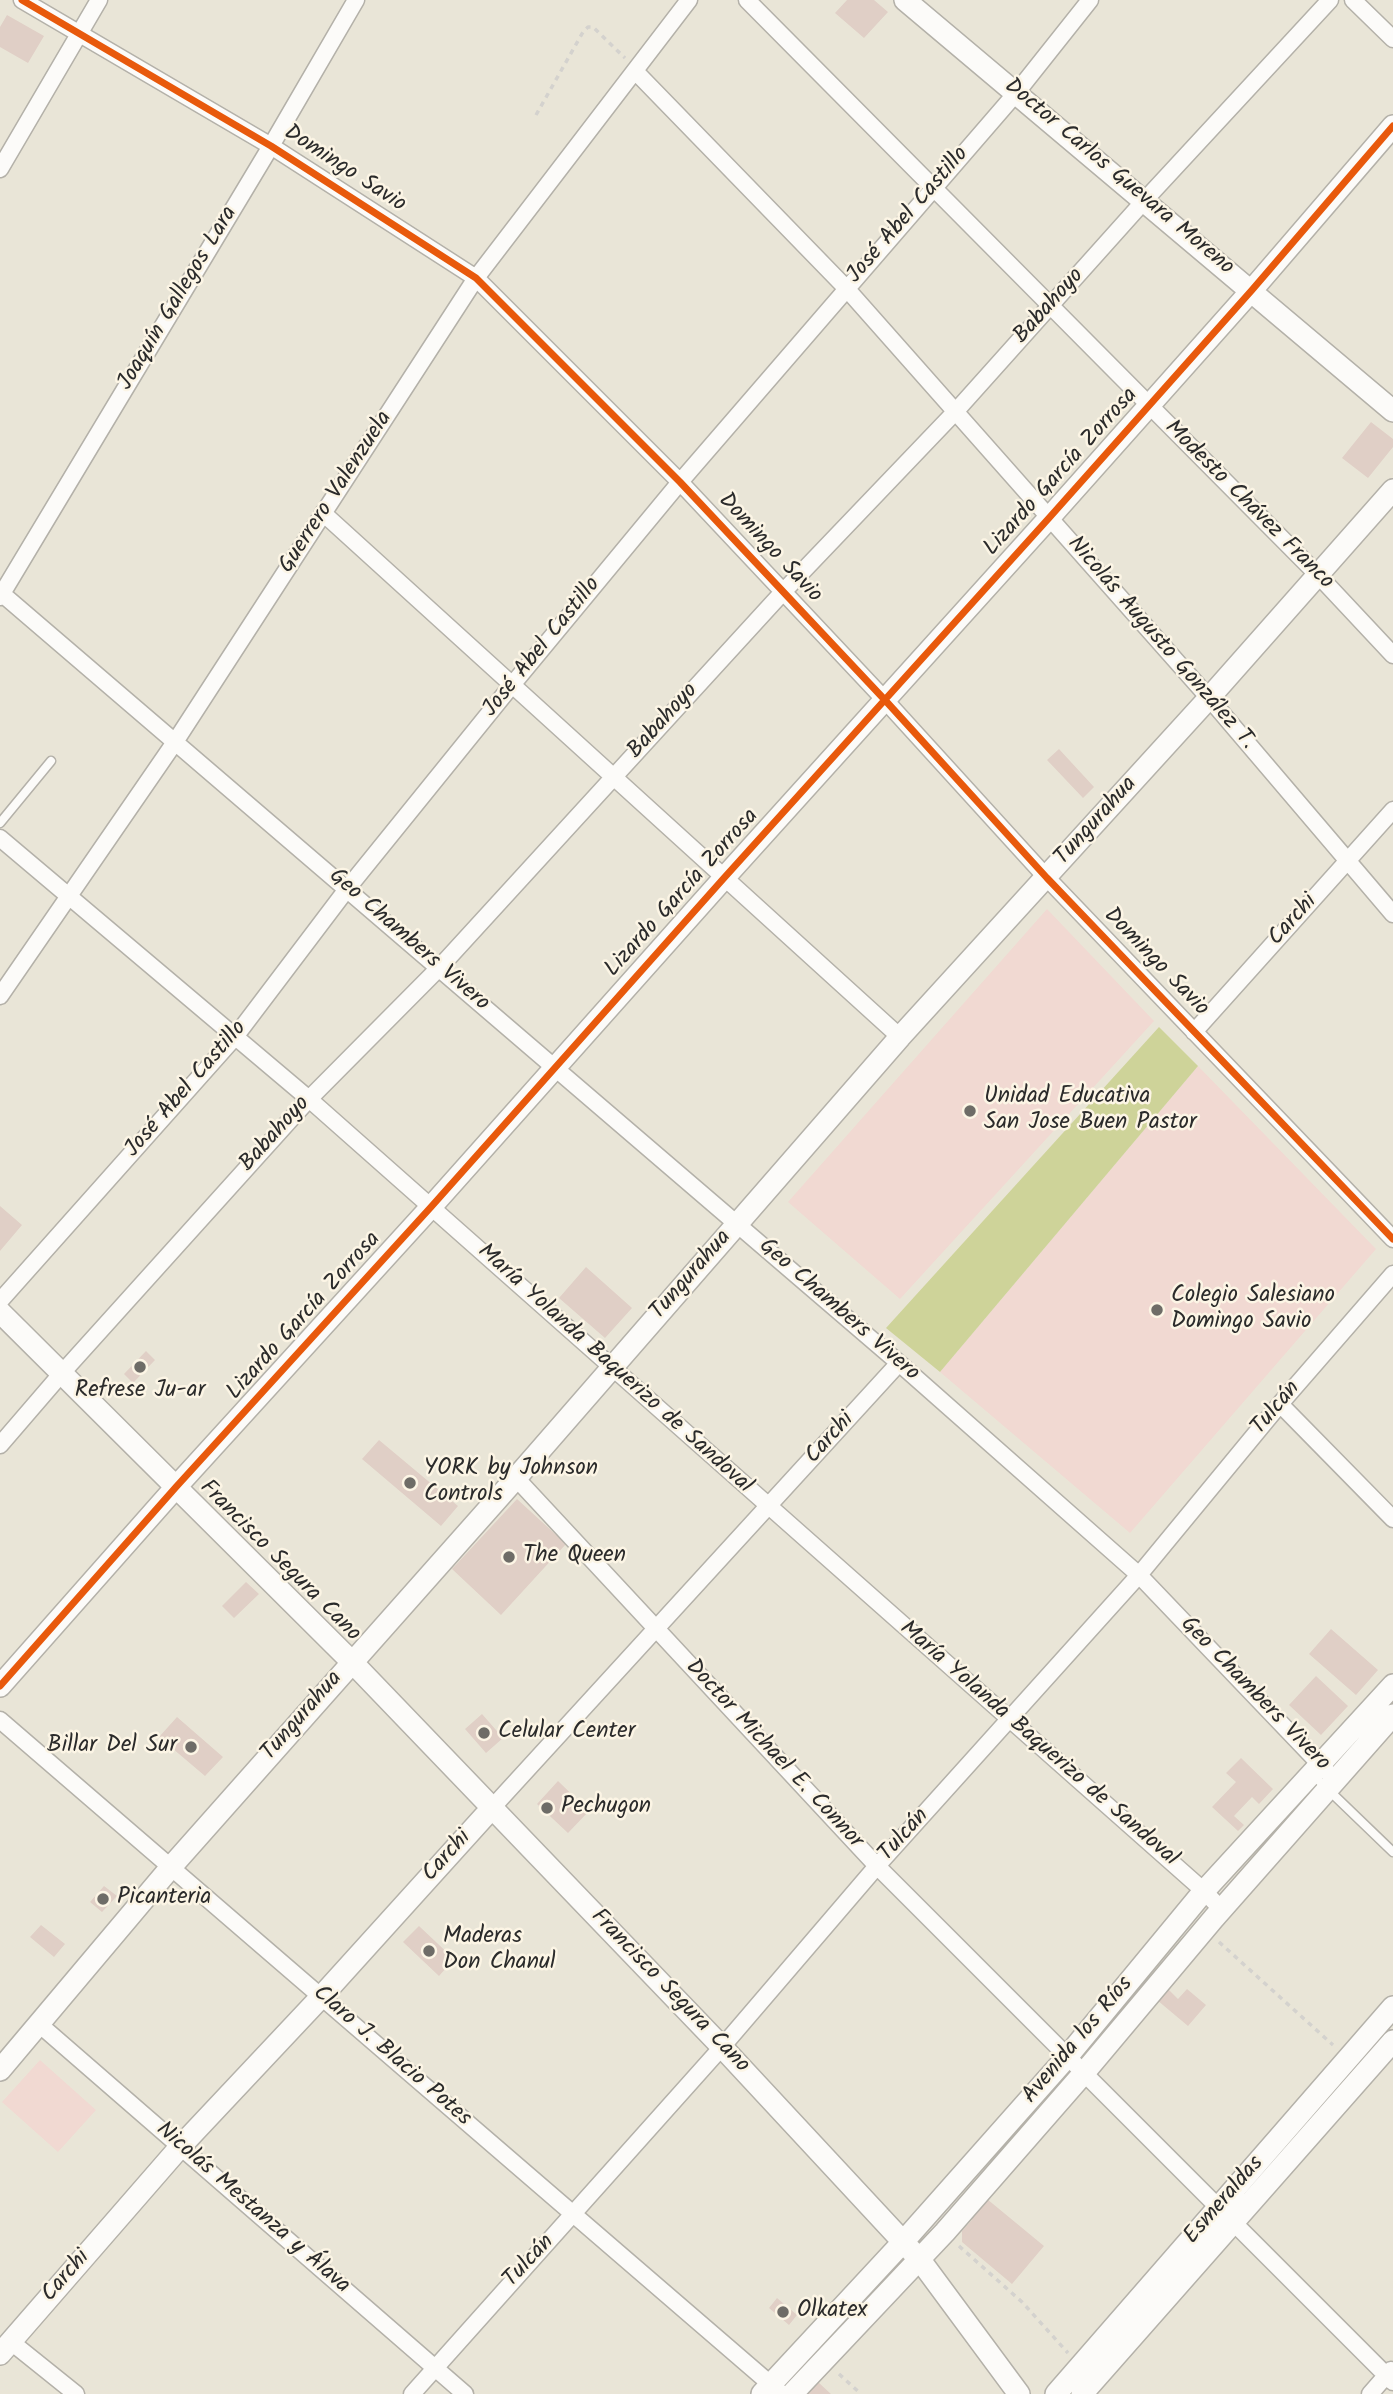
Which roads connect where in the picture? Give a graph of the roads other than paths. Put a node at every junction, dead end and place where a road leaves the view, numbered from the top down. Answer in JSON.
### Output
{"nodes":[{"id":1,"x":22,"y":0,"type":"edge"},
{"id":2,"x":99,"y":0,"type":"edge"},
{"id":3,"x":356,"y":0,"type":"edge"},
{"id":4,"x":689,"y":0,"type":"edge"},
{"id":5,"x":747,"y":0,"type":"edge"},
{"id":6,"x":905,"y":0,"type":"edge"},
{"id":7,"x":1090,"y":0,"type":"edge"},
{"id":8,"x":1330,"y":0,"type":"edge"},
{"id":9,"x":1353,"y":0,"type":"edge"},
{"id":10,"x":80,"y":35,"type":"junction"},
{"id":11,"x":1393,"y":39,"type":"edge"},
{"id":12,"x":636,"y":70,"type":"junction"},
{"id":13,"x":1017,"y":92,"type":"junction"},
{"id":14,"x":1393,"y":127,"type":"edge"},
{"id":15,"x":271,"y":146,"type":"junction"},
{"id":16,"x":0,"y":169,"type":"edge"},
{"id":17,"x":934,"y":189,"type":"junction"},
{"id":18,"x":1144,"y":201,"type":"junction"},
{"id":19,"x":477,"y":278,"type":"junction"},
{"id":20,"x":846,"y":288,"type":"junction"},
{"id":21,"x":1252,"y":290,"type":"junction"},
{"id":22,"x":1052,"y":306,"type":"junction"},
{"id":23,"x":1147,"y":405,"type":"junction"},
{"id":24,"x":956,"y":411,"type":"junction"},
{"id":25,"x":1393,"y":411,"type":"edge"},
{"id":26,"x":680,"y":482,"type":"junction"},
{"id":27,"x":1393,"y":490,"type":"edge"},
{"id":28,"x":323,"y":513,"type":"junction"},
{"id":29,"x":1049,"y":518,"type":"junction"},
{"id":30,"x":1319,"y":576,"type":"junction"},
{"id":31,"x":782,"y":593,"type":"junction"},
{"id":32,"x":1,"y":594,"type":"edge"},
{"id":33,"x":1393,"y":655,"type":"edge"},
{"id":34,"x":512,"y":685,"type":"junction"},
{"id":35,"x":1209,"y":698,"type":"junction"},
{"id":36,"x":884,"y":699,"type":"junction"},
{"id":37,"x":175,"y":742,"type":"junction"},
{"id":38,"x":51,"y":761,"type":"dead end"},
{"id":39,"x":614,"y":778,"type":"junction"},
{"id":40,"x":1393,"y":810,"type":"edge"},
{"id":41,"x":0,"y":822,"type":"edge"},
{"id":42,"x":0,"y":838,"type":"edge"},
{"id":43,"x":1348,"y":861,"type":"junction"},
{"id":44,"x":724,"y":878,"type":"junction"},
{"id":45,"x":1046,"y":878,"type":"junction"},
{"id":46,"x":347,"y":889,"type":"junction"},
{"id":47,"x":69,"y":896,"type":"junction"},
{"id":48,"x":1393,"y":914,"type":"edge"},
{"id":49,"x":439,"y":968,"type":"junction"},
{"id":50,"x":0,"y":996,"type":"edge"},
{"id":51,"x":1194,"y":1032,"type":"junction"},
{"id":52,"x":235,"y":1037,"type":"junction"},
{"id":53,"x":900,"y":1038,"type":"junction"},
{"id":54,"x":554,"y":1067,"type":"junction"},
{"id":55,"x":309,"y":1099,"type":"junction"},
{"id":56,"x":431,"y":1208,"type":"junction"},
{"id":57,"x":738,"y":1225,"type":"junction"},
{"id":58,"x":1393,"y":1239,"type":"edge"},
{"id":59,"x":1393,"y":1274,"type":"edge"},
{"id":60,"x":0,"y":1301,"type":"edge"},
{"id":61,"x":0,"y":1312,"type":"edge"},
{"id":62,"x":899,"y":1363,"type":"junction"},
{"id":63,"x":612,"y":1367,"type":"junction"},
{"id":64,"x":62,"y":1373,"type":"junction"},
{"id":65,"x":1280,"y":1404,"type":"junction"},
{"id":66,"x":0,"y":1445,"type":"edge"},
{"id":67,"x":516,"y":1478,"type":"junction"},
{"id":68,"x":176,"y":1487,"type":"junction"},
{"id":69,"x":769,"y":1507,"type":"junction"},
{"id":70,"x":1393,"y":1519,"type":"edge"},
{"id":71,"x":1139,"y":1575,"type":"junction"},
{"id":72,"x":655,"y":1628,"type":"junction"},
{"id":73,"x":352,"y":1662,"type":"junction"},
{"id":74,"x":1393,"y":1685,"type":"edge"},
{"id":75,"x":0,"y":1686,"type":"edge"},
{"id":76,"x":1393,"y":1715,"type":"edge"},
{"id":77,"x":0,"y":1720,"type":"edge"},
{"id":78,"x":1010,"y":1721,"type":"junction"},
{"id":79,"x":1324,"y":1778,"type":"junction"},
{"id":80,"x":491,"y":1809,"type":"junction"},
{"id":81,"x":1393,"y":1852,"type":"edge"},
{"id":82,"x":877,"y":1866,"type":"junction"},
{"id":83,"x":171,"y":1867,"type":"junction"},
{"id":84,"x":1204,"y":1891,"type":"junction"},
{"id":85,"x":1221,"y":1909,"type":"junction"},
{"id":86,"x":321,"y":1997,"type":"junction"},
{"id":87,"x":1393,"y":2007,"type":"edge"},
{"id":88,"x":39,"y":2024,"type":"junction"},
{"id":89,"x":1393,"y":2041,"type":"edge"},
{"id":90,"x":722,"y":2047,"type":"junction"},
{"id":91,"x":1067,"y":2057,"type":"junction"},
{"id":92,"x":0,"y":2070,"type":"edge"},
{"id":93,"x":1083,"y":2074,"type":"junction"},
{"id":94,"x":180,"y":2147,"type":"junction"},
{"id":95,"x":574,"y":2214,"type":"junction"},
{"id":96,"x":1226,"y":2216,"type":"junction"},
{"id":97,"x":903,"y":2242,"type":"junction"},
{"id":98,"x":920,"y":2260,"type":"junction"},
{"id":99,"x":5,"y":2347,"type":"edge"},
{"id":100,"x":434,"y":2367,"type":"junction"},
{"id":101,"x":1391,"y":2375,"type":"edge"},
{"id":102,"x":772,"y":2391,"type":"edge"},
{"id":103,"x":76,"y":2394,"type":"edge"},
{"id":104,"x":412,"y":2394,"type":"edge"},
{"id":105,"x":465,"y":2394,"type":"edge"},
{"id":106,"x":792,"y":2394,"type":"edge"},
{"id":107,"x":1019,"y":2394,"type":"edge"},
{"id":108,"x":1056,"y":2394,"type":"edge"},
{"id":109,"x":1082,"y":2394,"type":"edge"},
{"id":110,"x":1370,"y":2394,"type":"edge"}],
"edges":[{"from":1,"to":10,"type":"street","name":"Domingo Savio"},
{"from":2,"to":10,"type":"street"},
{"from":3,"to":15,"type":"street","name":"Joaquín Gallegos Lara"},
{"from":4,"to":12,"type":"street","name":"Guerrero Valenzuela"},
{"from":5,"to":17,"type":"street","name":"Modesto Chávez Franco"},
{"from":6,"to":13,"type":"main road","name":"Doctor Carlos Guevara Moreno"},
{"from":7,"to":13,"type":"street","name":"José Abel Castillo"},
{"from":8,"to":18,"type":"street","name":"Babahoyo"},
{"from":9,"to":11,"type":"street"},
{"from":10,"to":15,"type":"street","name":"Domingo Savio"},
{"from":10,"to":16,"type":"street"},
{"from":12,"to":19,"type":"street","name":"Guerrero Valenzuela"},
{"from":12,"to":20,"type":"street","name":"Nicolás Augusto González T."},
{"from":13,"to":17,"type":"street","name":"José Abel Castillo"},
{"from":13,"to":18,"type":"main road","name":"Doctor Carlos Guevara Moreno"},
{"from":14,"to":21,"type":"main road","name":"Lizardo García Zorrosa"},
{"from":15,"to":19,"type":"street","name":"Domingo Savio"},
{"from":15,"to":32,"type":"street","name":"Joaquín Gallegos Lara"},
{"from":17,"to":20,"type":"street","name":"José Abel Castillo"},
{"from":17,"to":22,"type":"street","name":"Modesto Chávez Franco"},
{"from":18,"to":21,"type":"main road","name":"Doctor Carlos Guevara Moreno"},
{"from":18,"to":22,"type":"street","name":"Babahoyo"},
{"from":19,"to":26,"type":"street","name":"Domingo Savio"},
{"from":19,"to":28,"type":"street","name":"Guerrero Valenzuela"},
{"from":20,"to":24,"type":"street","name":"Nicolás Augusto González T."},
{"from":20,"to":26,"type":"street","name":"José Abel Castillo"},
{"from":21,"to":23,"type":"main road","name":"Lizardo García Zorrosa"},
{"from":21,"to":25,"type":"main road","name":"Doctor Carlos Guevara Moreno"},
{"from":22,"to":23,"type":"street","name":"Modesto Chávez Franco"},
{"from":22,"to":24,"type":"street","name":"Babahoyo"},
{"from":23,"to":29,"type":"main road","name":"Lizardo García Zorrosa"},
{"from":23,"to":30,"type":"street","name":"Modesto Chávez Franco"},
{"from":24,"to":29,"type":"street","name":"Nicolás Augusto González T."},
{"from":24,"to":31,"type":"street","name":"Babahoyo"},
{"from":26,"to":31,"type":"street","name":"Domingo Savio"},
{"from":26,"to":34,"type":"street","name":"José Abel Castillo"},
{"from":27,"to":30,"type":"main road","name":"Tungurahua"},
{"from":28,"to":34,"type":"street"},
{"from":28,"to":37,"type":"street","name":"Guerrero Valenzuela"},
{"from":29,"to":35,"type":"street","name":"Nicolás Augusto González T."},
{"from":29,"to":36,"type":"main road","name":"Lizardo García Zorrosa"},
{"from":30,"to":33,"type":"street","name":"Modesto Chávez Franco"},
{"from":30,"to":35,"type":"main road","name":"Tungurahua"},
{"from":31,"to":36,"type":"street","name":"Domingo Savio"},
{"from":31,"to":39,"type":"street","name":"Babahoyo"},
{"from":32,"to":37,"type":"street","name":"Geo Chambers Vivero"},
{"from":34,"to":39,"type":"street"},
{"from":34,"to":46,"type":"street","name":"José Abel Castillo"},
{"from":35,"to":43,"type":"street","name":"Nicolás Augusto González T."},
{"from":35,"to":45,"type":"main road","name":"Tungurahua"},
{"from":36,"to":44,"type":"main road","name":"Lizardo García Zorrosa"},
{"from":36,"to":45,"type":"street","name":"Domingo Savio"},
{"from":37,"to":46,"type":"street","name":"Geo Chambers Vivero"},
{"from":37,"to":47,"type":"street","name":"Guerrero Valenzuela"},
{"from":38,"to":41,"type":"lane"},
{"from":39,"to":44,"type":"street"},
{"from":39,"to":49,"type":"street","name":"Babahoyo"},
{"from":40,"to":43,"type":"street","name":"Carchi"},
{"from":42,"to":47,"type":"street","name":"María Yolanda Baquerizo de Sandoval"},
{"from":43,"to":48,"type":"street","name":"Nicolás Augusto González T."},
{"from":43,"to":51,"type":"street","name":"Carchi"},
{"from":44,"to":53,"type":"street"},
{"from":44,"to":54,"type":"main road","name":"Lizardo García Zorrosa"},
{"from":45,"to":51,"type":"street","name":"Domingo Savio"},
{"from":45,"to":53,"type":"main road","name":"Tungurahua"},
{"from":46,"to":49,"type":"street","name":"Geo Chambers Vivero"},
{"from":46,"to":52,"type":"street","name":"José Abel Castillo"},
{"from":47,"to":50,"type":"street","name":"Guerrero Valenzuela"},
{"from":47,"to":52,"type":"street","name":"María Yolanda Baquerizo de Sandoval"},
{"from":49,"to":54,"type":"street","name":"Geo Chambers Vivero"},
{"from":49,"to":55,"type":"street","name":"Babahoyo"},
{"from":51,"to":58,"type":"street","name":"Domingo Savio"},
{"from":52,"to":55,"type":"street","name":"María Yolanda Baquerizo de Sandoval"},
{"from":52,"to":60,"type":"street","name":"José Abel Castillo"},
{"from":53,"to":57,"type":"main road","name":"Tungurahua"},
{"from":54,"to":56,"type":"main road","name":"Lizardo García Zorrosa"},
{"from":54,"to":57,"type":"street","name":"Geo Chambers Vivero"},
{"from":55,"to":56,"type":"street","name":"María Yolanda Baquerizo de Sandoval"},
{"from":55,"to":64,"type":"street","name":"Babahoyo"},
{"from":56,"to":63,"type":"street","name":"María Yolanda Baquerizo de Sandoval"},
{"from":56,"to":68,"type":"main road","name":"Lizardo García Zorrosa"},
{"from":57,"to":62,"type":"street","name":"Geo Chambers Vivero"},
{"from":57,"to":63,"type":"main road","name":"Tungurahua"},
{"from":59,"to":65,"type":"street","name":"Tulcán"},
{"from":61,"to":64,"type":"main road","name":"Francisco Segura Cano"},
{"from":62,"to":69,"type":"street","name":"Carchi"},
{"from":62,"to":71,"type":"street","name":"Geo Chambers Vivero"},
{"from":63,"to":67,"type":"main road","name":"Tungurahua"},
{"from":63,"to":69,"type":"street","name":"María Yolanda Baquerizo de Sandoval"},
{"from":64,"to":66,"type":"street","name":"Babahoyo"},
{"from":64,"to":68,"type":"main road","name":"Francisco Segura Cano"},
{"from":65,"to":70,"type":"street"},
{"from":65,"to":71,"type":"street","name":"Tulcán"},
{"from":67,"to":72,"type":"street","name":"Doctor Michael E. Connor"},
{"from":67,"to":73,"type":"main road","name":"Tungurahua"},
{"from":68,"to":73,"type":"main road","name":"Francisco Segura Cano"},
{"from":68,"to":75,"type":"main road","name":"Lizardo García Zorrosa"},
{"from":69,"to":72,"type":"street","name":"Carchi"},
{"from":69,"to":78,"type":"street","name":"María Yolanda Baquerizo de Sandoval"},
{"from":71,"to":78,"type":"street","name":"Tulcán"},
{"from":71,"to":79,"type":"street","name":"Geo Chambers Vivero"},
{"from":72,"to":80,"type":"street","name":"Carchi"},
{"from":72,"to":82,"type":"street","name":"Doctor Michael E. Connor"},
{"from":73,"to":80,"type":"main road","name":"Francisco Segura Cano"},
{"from":73,"to":83,"type":"main road","name":"Tungurahua"},
{"from":74,"to":79,"type":"main road","name":"Avenida los Ríos"},
{"from":76,"to":79,"type":"main road","name":"Avenida los Ríos"},
{"from":77,"to":83,"type":"street","name":"Claro J. Blacio Potes"},
{"from":78,"to":82,"type":"street","name":"Tulcán"},
{"from":78,"to":84,"type":"street","name":"María Yolanda Baquerizo de Sandoval"},
{"from":79,"to":81,"type":"lane"},
{"from":79,"to":84,"type":"main road","name":"Avenida los Ríos"},
{"from":79,"to":85,"type":"main road","name":"Avenida los Ríos"},
{"from":80,"to":86,"type":"main road","name":"Carchi"},
{"from":80,"to":90,"type":"main road","name":"Francisco Segura Cano"},
{"from":82,"to":90,"type":"street","name":"Tulcán"},
{"from":82,"to":91,"type":"street","name":"Doctor Michael E. Connor"},
{"from":83,"to":86,"type":"street","name":"Claro J. Blacio Potes"},
{"from":83,"to":88,"type":"main road","name":"Tungurahua"},
{"from":84,"to":85,"type":"street","name":"María Yolanda Baquerizo de Sandoval"},
{"from":84,"to":91,"type":"main road","name":"Avenida los Ríos"},
{"from":85,"to":93,"type":"main road","name":"Avenida los Ríos"},
{"from":86,"to":94,"type":"main road","name":"Carchi"},
{"from":86,"to":95,"type":"street","name":"Claro J. Blacio Potes"},
{"from":87,"to":96,"type":"main road","name":"Esmeraldas"},
{"from":88,"to":92,"type":"main road","name":"Tungurahua"},
{"from":88,"to":94,"type":"street","name":"Nicolás Mestanza y Álava"},
{"from":89,"to":96,"type":"main road","name":"Esmeraldas"},
{"from":90,"to":95,"type":"street","name":"Tulcán"},
{"from":90,"to":97,"type":"main road","name":"Francisco Segura Cano"},
{"from":91,"to":93,"type":"street","name":"Doctor Michael E. Connor"},
{"from":91,"to":97,"type":"main road","name":"Avenida los Ríos"},
{"from":93,"to":96,"type":"street","name":"Doctor Michael E. Connor"},
{"from":93,"to":98,"type":"main road","name":"Avenida los Ríos"},
{"from":94,"to":99,"type":"main road","name":"Carchi"},
{"from":94,"to":100,"type":"street","name":"Nicolás Mestanza y Álava"},
{"from":95,"to":100,"type":"street","name":"Tulcán"},
{"from":95,"to":102,"type":"street","name":"Claro J. Blacio Potes"},
{"from":96,"to":101,"type":"street","name":"Doctor Michael E. Connor"},
{"from":96,"to":108,"type":"main road","name":"Esmeraldas"},
{"from":96,"to":109,"type":"main road","name":"Esmeraldas"},
{"from":97,"to":98,"type":"main road","name":"Francisco Segura Cano"},
{"from":97,"to":102,"type":"main road","name":"Avenida los Ríos"},
{"from":98,"to":106,"type":"main road","name":"Avenida los Ríos"},
{"from":98,"to":107,"type":"main road","name":"Francisco Segura Cano"},
{"from":99,"to":103,"type":"street"},
{"from":100,"to":104,"type":"street","name":"Tulcán"},
{"from":100,"to":105,"type":"street","name":"Nicolás Mestanza y Álava"},
{"from":101,"to":110,"type":"street"}]}
